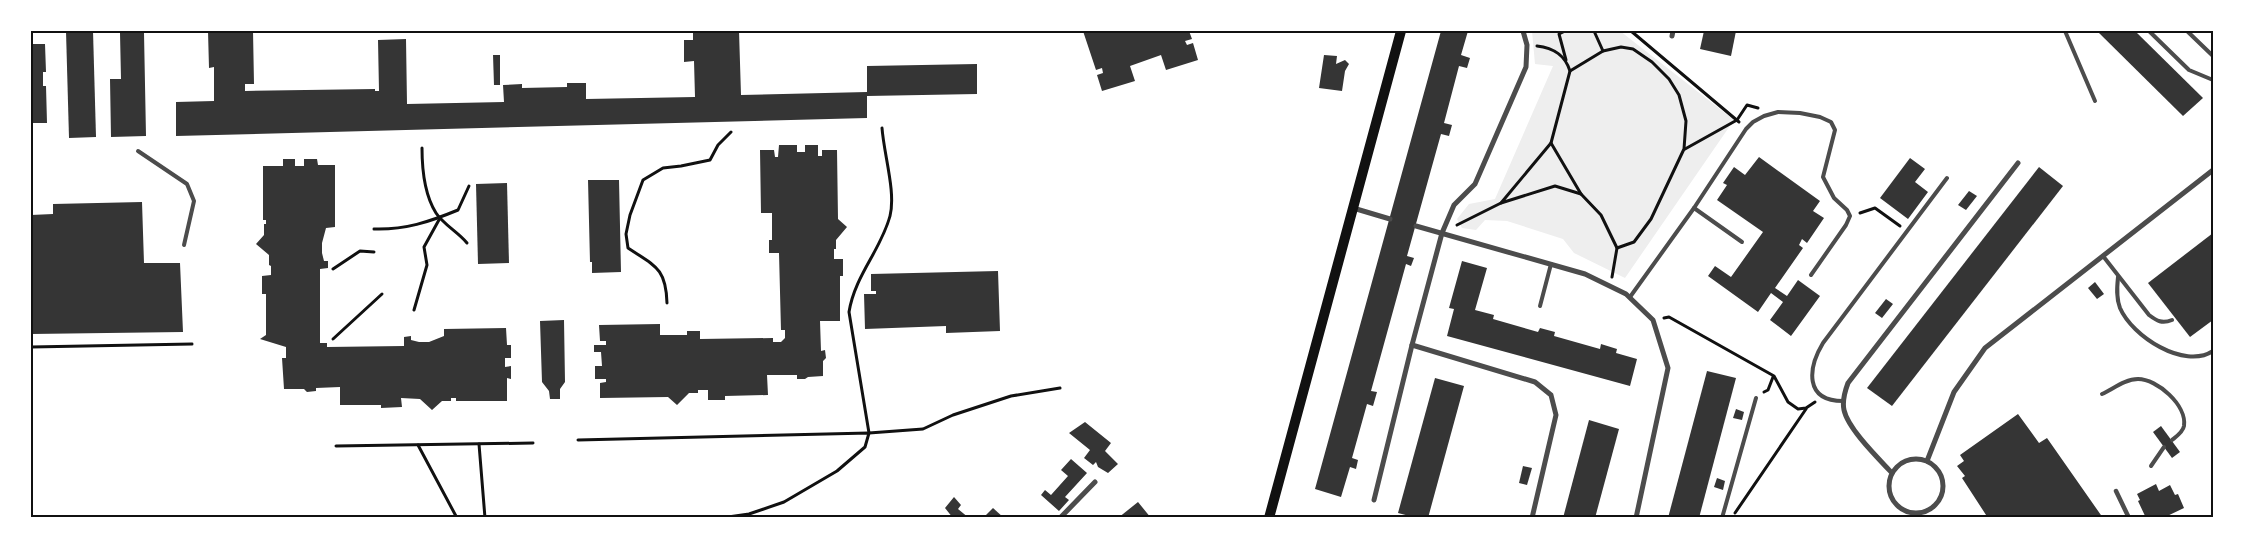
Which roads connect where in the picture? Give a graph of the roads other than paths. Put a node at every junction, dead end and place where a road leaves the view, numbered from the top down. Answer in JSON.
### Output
{"nodes":[{"id":1,"x":1401,"y":31,"type":"edge"},
{"id":2,"x":1523,"y":31,"type":"edge"},
{"id":3,"x":2065,"y":31,"type":"edge"},
{"id":4,"x":2149,"y":31,"type":"edge"},
{"id":5,"x":2187,"y":31,"type":"edge"},
{"id":6,"x":2213,"y":56,"type":"edge"},
{"id":7,"x":2213,"y":80,"type":"edge"},
{"id":8,"x":2095,"y":101,"type":"dead end"},
{"id":9,"x":138,"y":151,"type":"dead end"},
{"id":10,"x":2018,"y":163,"type":"dead end"},
{"id":11,"x":2213,"y":170,"type":"edge"},
{"id":12,"x":1947,"y":178,"type":"dead end"},
{"id":13,"x":1353,"y":208,"type":"junction"},
{"id":14,"x":1694,"y":208,"type":"junction"},
{"id":15,"x":1390,"y":219,"type":"dead end"},
{"id":16,"x":1416,"y":226,"type":"dead end"},
{"id":17,"x":1442,"y":233,"type":"junction"},
{"id":18,"x":1742,"y":242,"type":"dead end"},
{"id":19,"x":184,"y":246,"type":"dead end"},
{"id":20,"x":2103,"y":256,"type":"junction"},
{"id":21,"x":1551,"y":264,"type":"junction"},
{"id":22,"x":1811,"y":275,"type":"dead end"},
{"id":23,"x":2118,"y":277,"type":"junction"},
{"id":24,"x":1630,"y":298,"type":"junction"},
{"id":25,"x":1540,"y":306,"type":"dead end"},
{"id":26,"x":2172,"y":320,"type":"dead end"},
{"id":27,"x":1412,"y":345,"type":"junction"},
{"id":28,"x":2213,"y":351,"type":"edge"},
{"id":29,"x":2102,"y":394,"type":"dead end"},
{"id":30,"x":1756,"y":398,"type":"road end"},
{"id":31,"x":1843,"y":401,"type":"junction"},
{"id":32,"x":2172,"y":440,"type":"dead end"},
{"id":33,"x":2164,"y":447,"type":"dead end"},
{"id":34,"x":1927,"y":461,"type":"junction"},
{"id":35,"x":2152,"y":466,"type":"dead end"},
{"id":36,"x":1892,"y":473,"type":"junction"},
{"id":37,"x":1095,"y":482,"type":"dead end"},
{"id":38,"x":2116,"y":491,"type":"dead end"},
{"id":39,"x":1374,"y":500,"type":"dead end"},
{"id":40,"x":1927,"y":511,"type":"junction"},
{"id":41,"x":1060,"y":518,"type":"edge"},
{"id":42,"x":1269,"y":518,"type":"edge"},
{"id":43,"x":1532,"y":518,"type":"edge"},
{"id":44,"x":1636,"y":518,"type":"edge"},
{"id":45,"x":1722,"y":518,"type":"edge"},
{"id":46,"x":1929,"y":518,"type":"edge"},
{"id":47,"x":2129,"y":518,"type":"edge"}],
"edges":[{"from":1,"to":13,"type":"main road"},
{"from":2,"to":17,"type":"street"},
{"from":3,"to":8,"type":"lane"},
{"from":4,"to":7,"type":"lane"},
{"from":5,"to":6,"type":"lane"},
{"from":9,"to":19,"type":"lane"},
{"from":10,"to":31,"type":"street"},
{"from":11,"to":20,"type":"street"},
{"from":12,"to":31,"type":"lane"},
{"from":13,"to":15,"type":"street"},
{"from":13,"to":42,"type":"main road"},
{"from":14,"to":18,"type":"lane"},
{"from":14,"to":22,"type":"lane"},
{"from":14,"to":24,"type":"lane"},
{"from":16,"to":17,"type":"street"},
{"from":17,"to":21,"type":"street"},
{"from":17,"to":27,"type":"street"},
{"from":20,"to":23,"type":"lane"},
{"from":20,"to":34,"type":"street"},
{"from":21,"to":24,"type":"street"},
{"from":21,"to":25,"type":"lane"},
{"from":23,"to":26,"type":"lane"},
{"from":23,"to":28,"type":"lane"},
{"from":24,"to":44,"type":"street"},
{"from":27,"to":39,"type":"street"},
{"from":27,"to":43,"type":"street"},
{"from":29,"to":32,"type":"lane"},
{"from":30,"to":45,"type":"lane"},
{"from":31,"to":36,"type":"street"},
{"from":33,"to":35,"type":"lane"},
{"from":34,"to":36,"type":"street"},
{"from":34,"to":40,"type":"street"},
{"from":36,"to":40,"type":"street"},
{"from":37,"to":41,"type":"street"},
{"from":38,"to":47,"type":"street"},
{"from":40,"to":46,"type":"street"}]}
